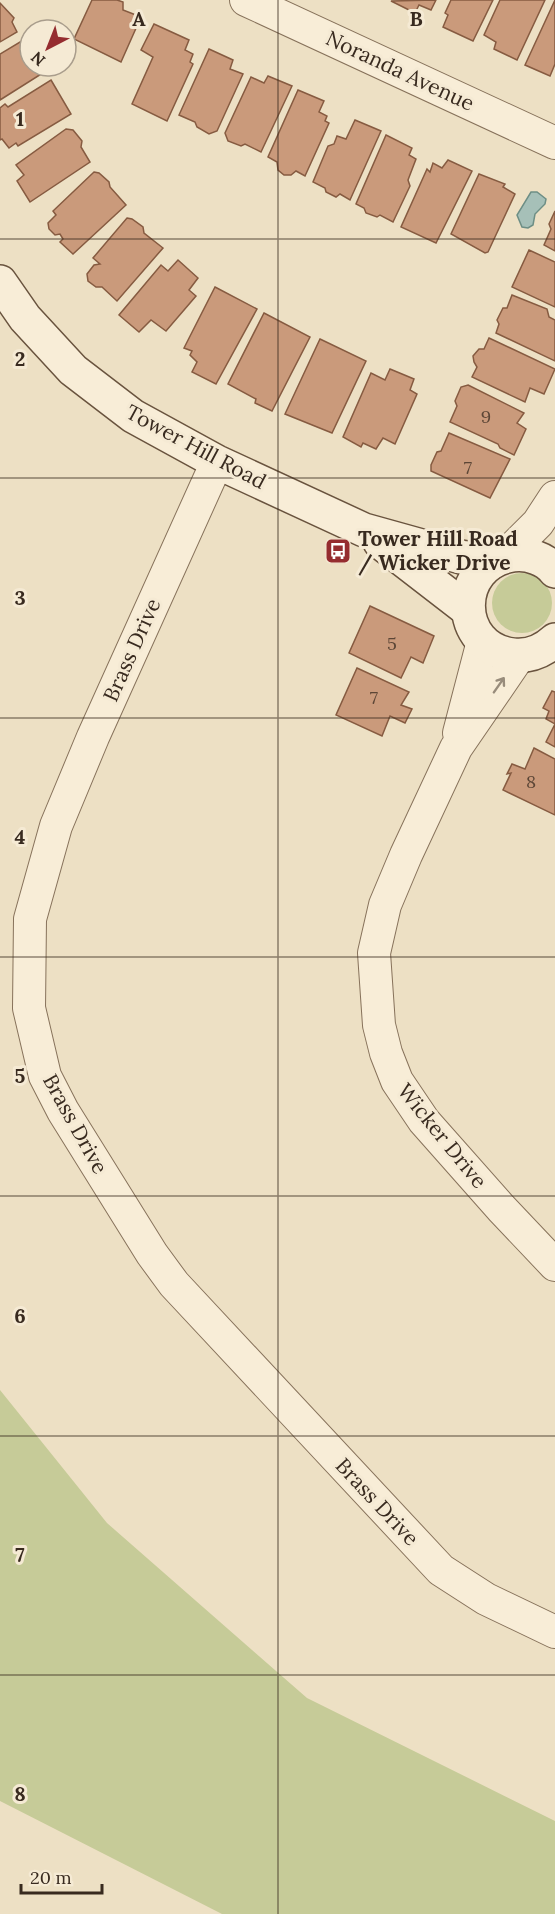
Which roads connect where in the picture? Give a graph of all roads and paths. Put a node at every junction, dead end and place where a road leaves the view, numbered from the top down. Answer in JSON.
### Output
{"nodes":[{"id":1,"x":246,"y":0,"type":"edge"},
{"id":2,"x":555,"y":143,"type":"edge"},
{"id":3,"x":0,"y":282,"type":"edge"},
{"id":4,"x":217,"y":462,"type":"junction"},
{"id":5,"x":555,"y":497,"type":"edge"},
{"id":6,"x":364,"y":530,"type":"junction"},
{"id":7,"x":498,"y":560,"type":"junction"},
{"id":8,"x":555,"y":571,"type":"edge"},
{"id":9,"x":468,"y":610,"type":"junction"},
{"id":10,"x":483,"y":641,"type":"junction"},
{"id":11,"x":544,"y":648,"type":"edge"},
{"id":12,"x":456,"y":748,"type":"junction"},
{"id":13,"x":555,"y":1265,"type":"edge"},
{"id":14,"x":555,"y":1632,"type":"edge"}],
"edges":[{"from":1,"to":2,"type":"street","name":"Noranda Avenue"},
{"from":3,"to":4,"type":"street","name":"Tower Hill Road"},
{"from":4,"to":6,"type":"street","name":"Tower Hill Road"},
{"from":4,"to":14,"type":"street","name":"Brass Drive"},
{"from":5,"to":7,"type":"street"},
{"from":6,"to":7,"type":"street","name":"Tower Hill Road"},
{"from":6,"to":9,"type":"street","name":"Tower Hill Road"},
{"from":7,"to":8,"type":"street","name":"Tower Hill Road"},
{"from":7,"to":9,"type":"street"},
{"from":9,"to":10,"type":"street"},
{"from":10,"to":11,"type":"street"},
{"from":10,"to":12,"type":"street","name":"Wicker Drive"},
{"from":12,"to":11,"type":"street","name":"Wicker Drive","one_way":true},
{"from":12,"to":13,"type":"street","name":"Wicker Drive"}]}
